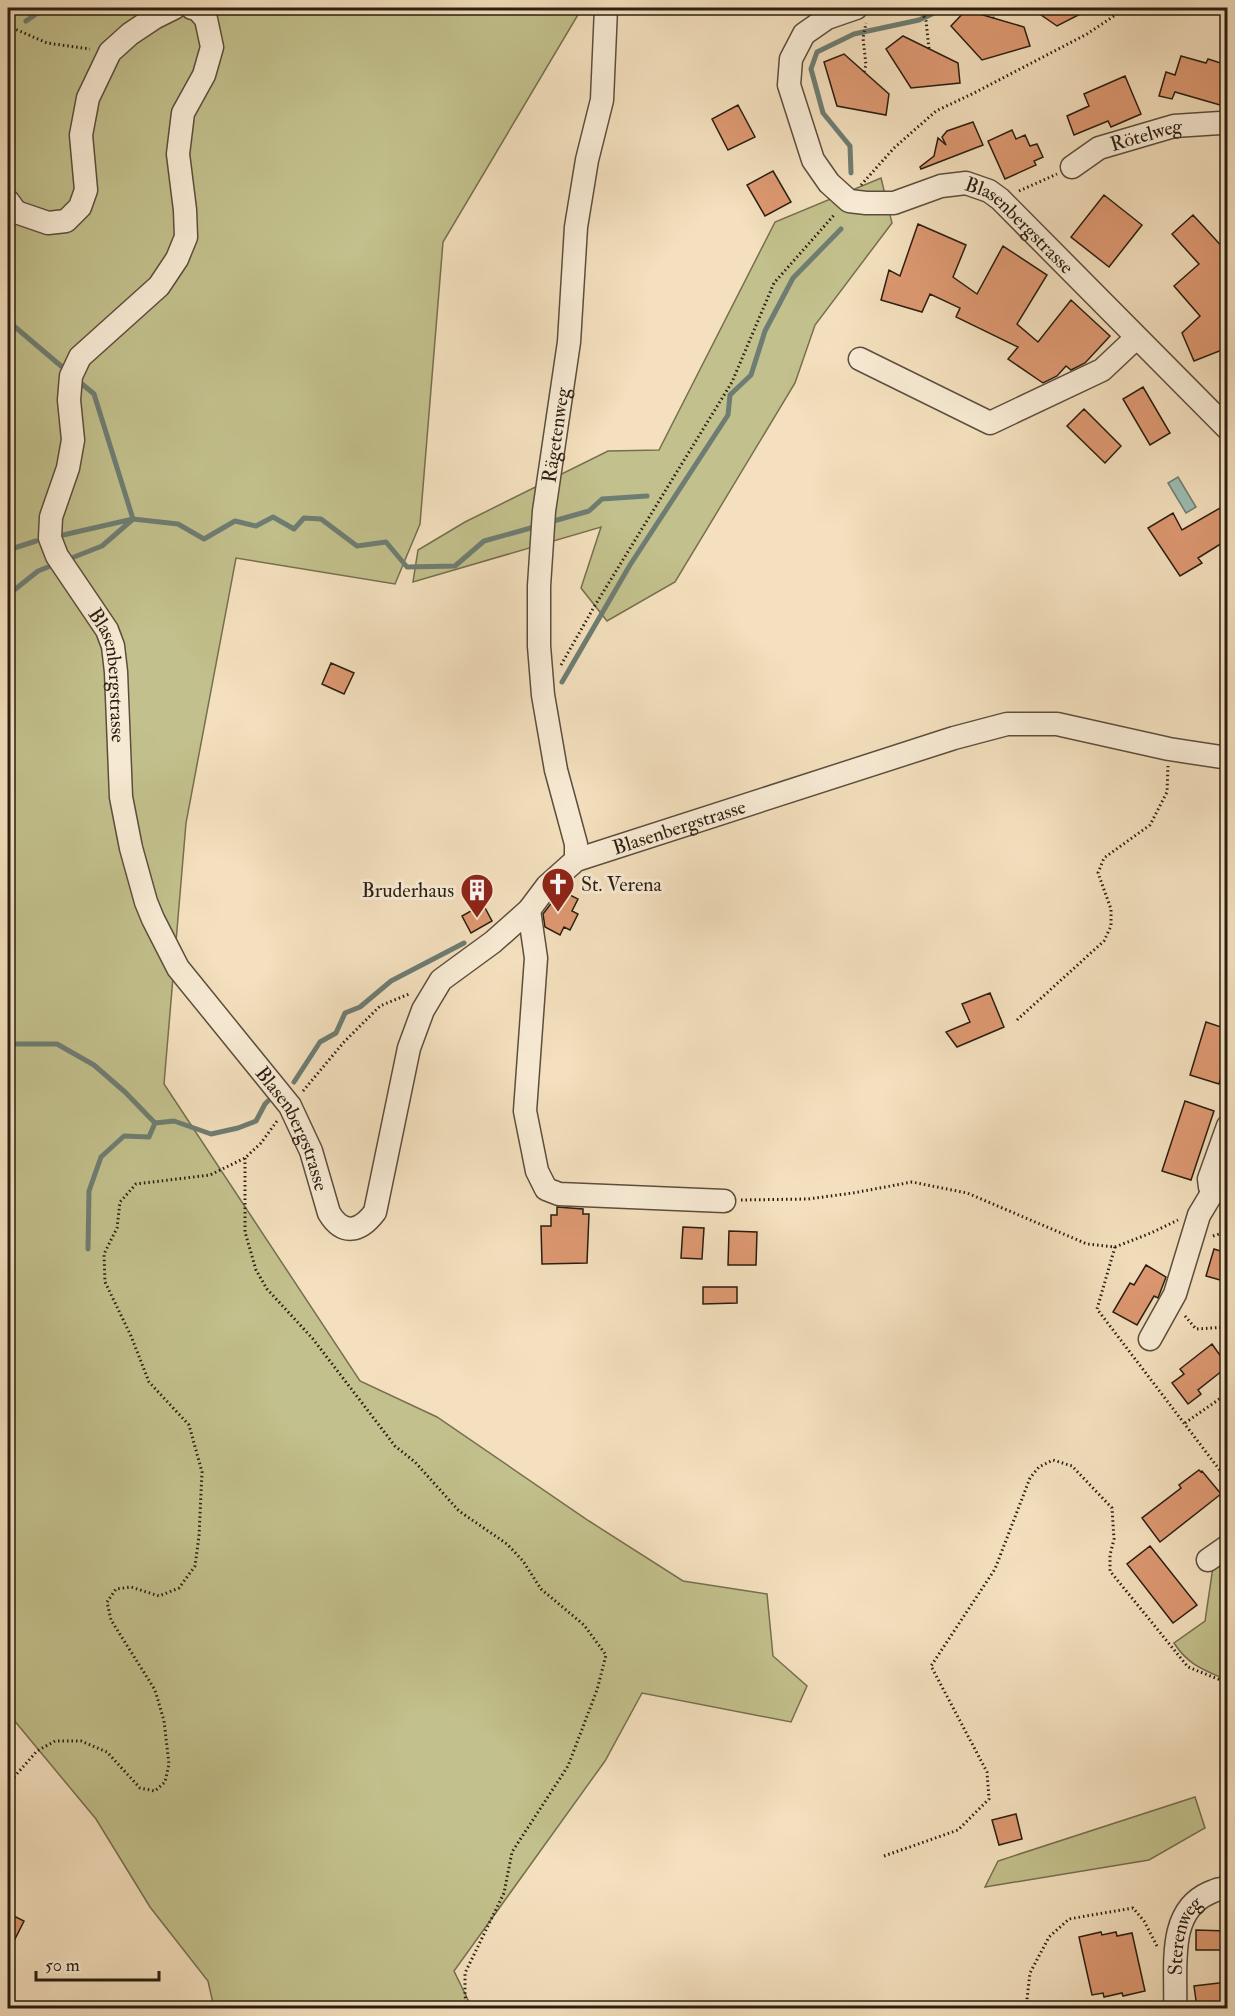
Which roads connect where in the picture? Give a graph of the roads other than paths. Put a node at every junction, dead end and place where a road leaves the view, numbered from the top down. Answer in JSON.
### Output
{"nodes":[{"id":1,"x":174,"y":8,"type":"edge"},
{"id":2,"x":192,"y":8,"type":"edge"},
{"id":3,"x":606,"y":8,"type":"edge"},
{"id":4,"x":861,"y":15,"type":"edge"},
{"id":5,"x":1227,"y":125,"type":"edge"},
{"id":6,"x":1072,"y":167,"type":"road end"},
{"id":7,"x":8,"y":201,"type":"edge"},
{"id":8,"x":1136,"y":338,"type":"junction"},
{"id":9,"x":860,"y":359,"type":"dead end"},
{"id":10,"x":1227,"y":429,"type":"edge"},
{"id":11,"x":1227,"y":758,"type":"edge"},
{"id":12,"x":576,"y":860,"type":"junction"},
{"id":13,"x":529,"y":910,"type":"junction"},
{"id":14,"x":1227,"y":1126,"type":"edge"},
{"id":15,"x":1221,"y":1187,"type":"edge"},
{"id":16,"x":724,"y":1201,"type":"road end"},
{"id":17,"x":1150,"y":1340,"type":"dead end"},
{"id":18,"x":1227,"y":1546,"type":"edge"},
{"id":19,"x":1208,"y":1560,"type":"dead end"},
{"id":20,"x":1227,"y":1889,"type":"edge"},
{"id":21,"x":1175,"y":2008,"type":"edge"}],
"edges":[{"from":1,"to":7,"type":"street"},
{"from":2,"to":13,"type":"street","name":"Blasenbergstrasse"},
{"from":3,"to":12,"type":"street","name":"Rägetenweg"},
{"from":4,"to":8,"type":"street","name":"Blasenbergstrasse"},
{"from":5,"to":6,"type":"street","name":"Rötelweg"},
{"from":8,"to":9,"type":"street"},
{"from":8,"to":10,"type":"street","name":"Blasenbergstrasse"},
{"from":11,"to":12,"type":"street","name":"Blasenbergstrasse"},
{"from":12,"to":13,"type":"street","name":"Blasenbergstrasse"},
{"from":13,"to":16,"type":"street"},
{"from":14,"to":15,"type":"street"},
{"from":15,"to":17,"type":"street"},
{"from":18,"to":19,"type":"street"},
{"from":20,"to":21,"type":"street","name":"Sterenweg"}]}
